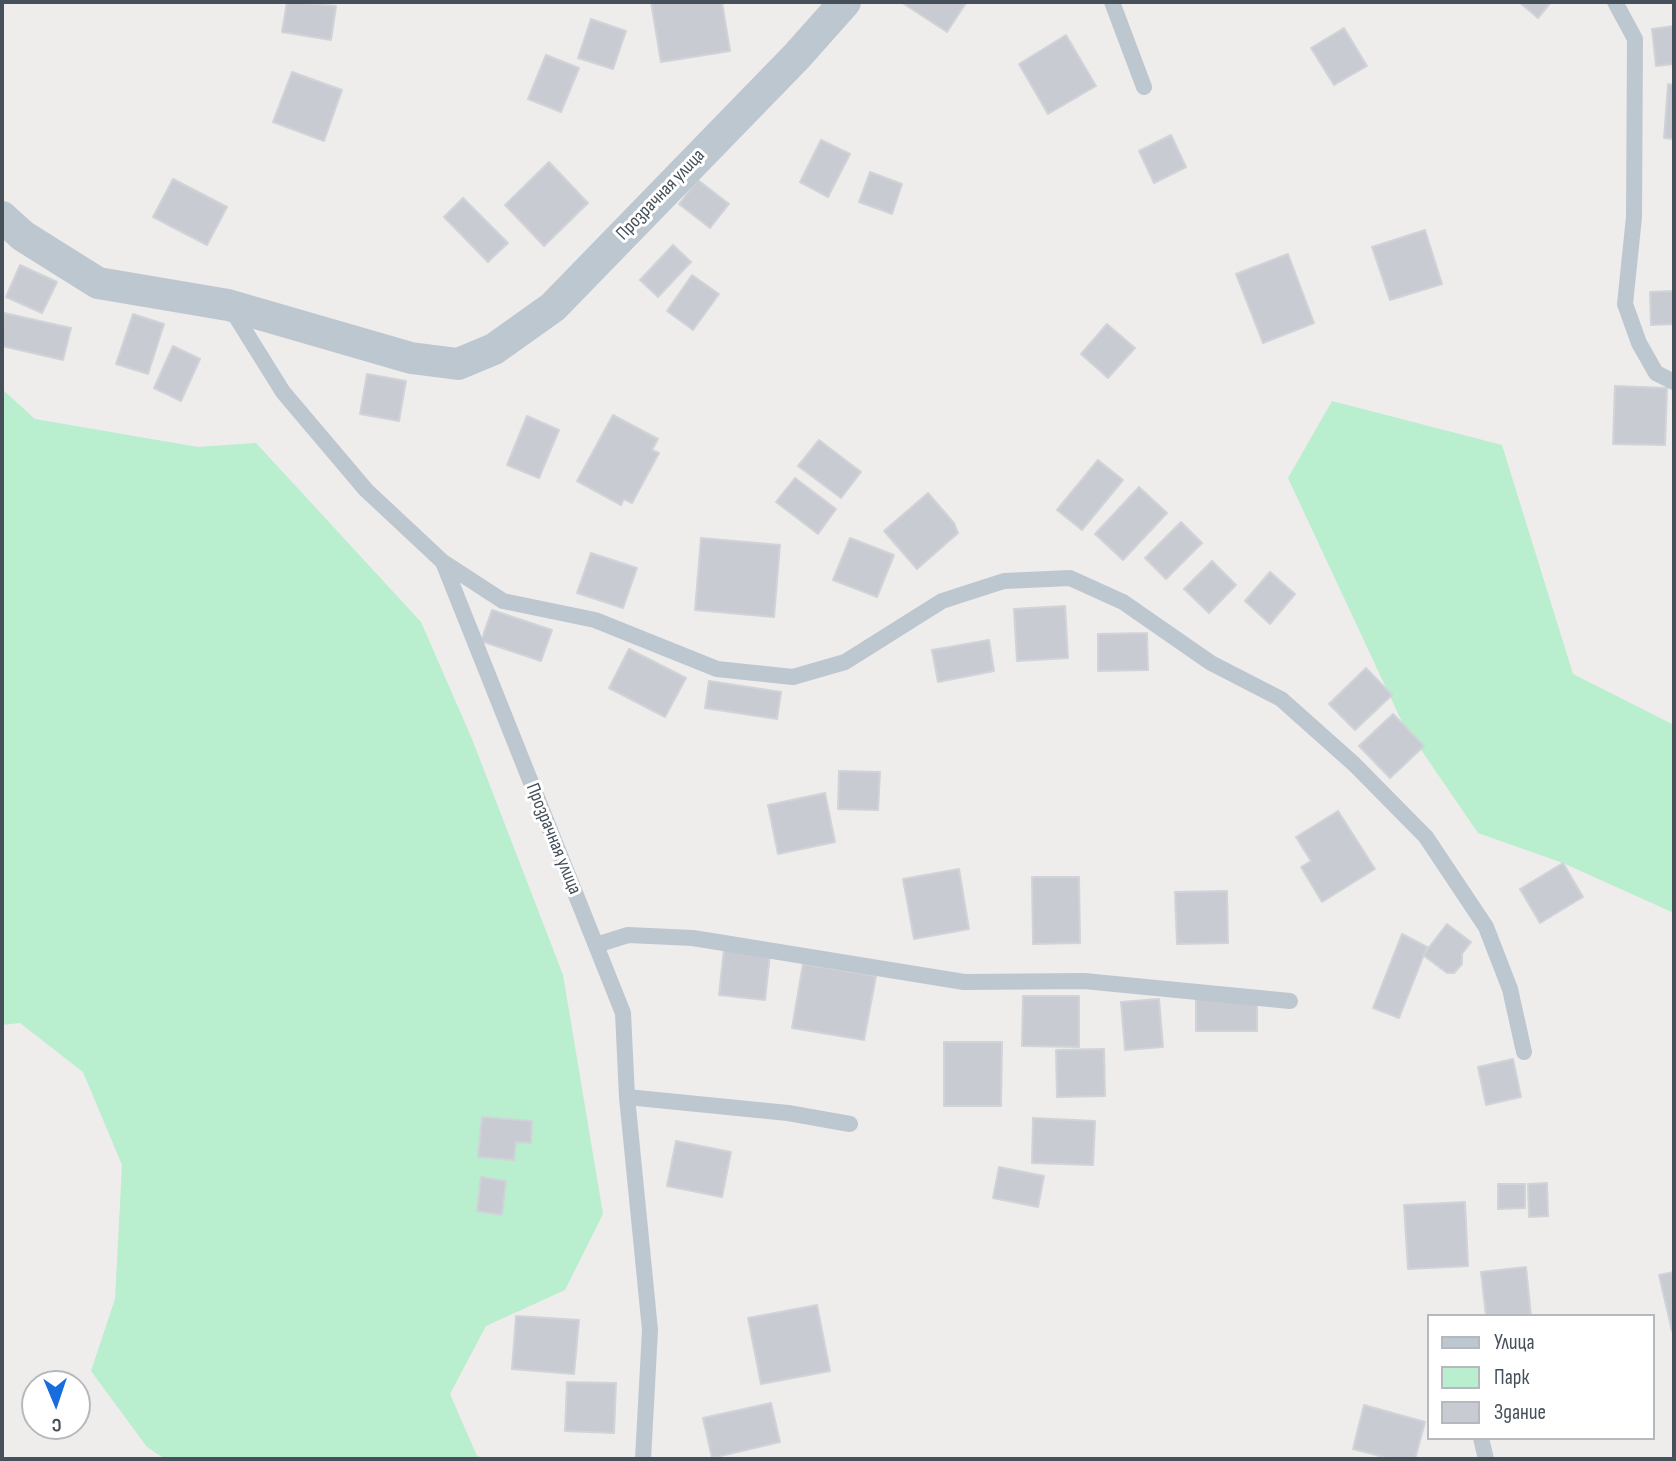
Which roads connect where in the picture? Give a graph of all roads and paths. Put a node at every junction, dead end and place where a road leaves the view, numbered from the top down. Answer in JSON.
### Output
{"nodes":[{"id":1,"x":845,"y":2,"type":"edge"},
{"id":2,"x":1112,"y":2,"type":"edge"},
{"id":3,"x":1615,"y":2,"type":"edge"},
{"id":4,"x":1144,"y":87,"type":"dead end"},
{"id":5,"x":2,"y":217,"type":"edge"},
{"id":6,"x":228,"y":305,"type":"junction"},
{"id":7,"x":1674,"y":382,"type":"edge"},
{"id":8,"x":443,"y":562,"type":"junction"},
{"id":9,"x":596,"y":945,"type":"junction"},
{"id":10,"x":1290,"y":1001,"type":"dead end"},
{"id":11,"x":1524,"y":1052,"type":"dead end"},
{"id":12,"x":627,"y":1097,"type":"junction"},
{"id":13,"x":850,"y":1124,"type":"dead end"},
{"id":14,"x":1481,"y":1440,"type":"edge"},
{"id":15,"x":643,"y":1459,"type":"edge"},
{"id":16,"x":1486,"y":1459,"type":"edge"}],
"edges":[{"from":1,"to":6,"type":"street","name":"Прозрачная улица"},
{"from":2,"to":4,"type":"lane"},
{"from":3,"to":7,"type":"lane"},
{"from":5,"to":6,"type":"street"},
{"from":6,"to":8,"type":"lane","name":"Прозрачная улица"},
{"from":8,"to":9,"type":"lane","name":"Прозрачная улица"},
{"from":8,"to":11,"type":"lane"},
{"from":9,"to":10,"type":"lane"},
{"from":9,"to":12,"type":"lane","name":"Прозрачная улица"},
{"from":12,"to":13,"type":"lane"},
{"from":12,"to":15,"type":"lane","name":"Прозрачная улица"},
{"from":14,"to":16,"type":"lane"}]}
